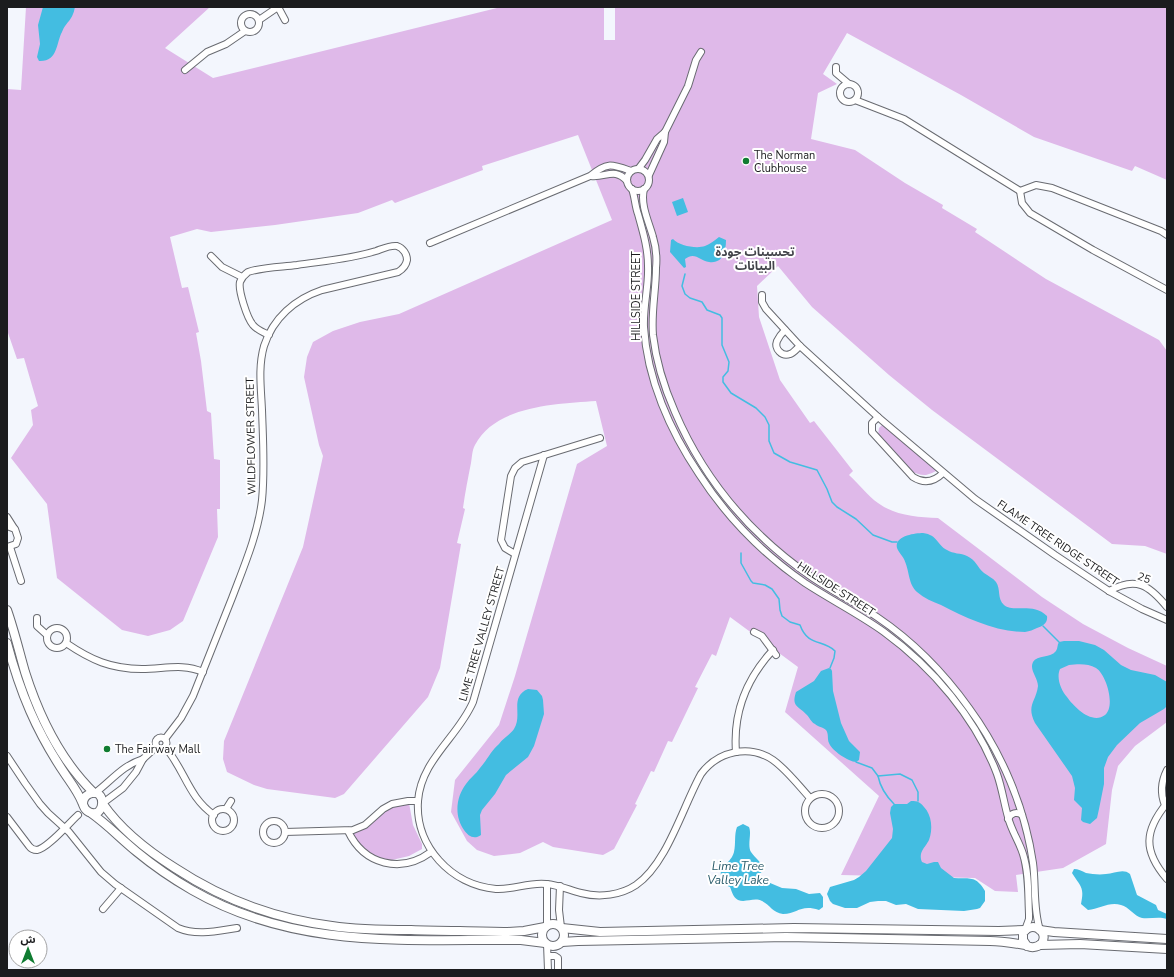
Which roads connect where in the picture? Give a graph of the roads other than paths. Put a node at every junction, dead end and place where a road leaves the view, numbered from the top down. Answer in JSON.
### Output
{"nodes":[{"id":1,"x":278,"y":7,"type":"edge"},
{"id":2,"x":259,"y":20,"type":"junction"},
{"id":3,"x":285,"y":20,"type":"dead end"},
{"id":4,"x":245,"y":31,"type":"junction"},
{"id":5,"x":701,"y":52,"type":"dead end"},
{"id":6,"x":836,"y":66,"type":"dead end"},
{"id":7,"x":185,"y":70,"type":"dead end"},
{"id":8,"x":849,"y":84,"type":"junction"},
{"id":9,"x":855,"y":100,"type":"junction"},
{"id":10,"x":665,"y":132,"type":"junction"},
{"id":11,"x":615,"y":166,"type":"junction"},
{"id":12,"x":604,"y":167,"type":"junction"},
{"id":13,"x":639,"y":168,"type":"junction"},
{"id":14,"x":631,"y":171,"type":"junction"},
{"id":15,"x":610,"y":174,"type":"junction"},
{"id":16,"x":649,"y":175,"type":"junction"},
{"id":17,"x":591,"y":176,"type":"junction"},
{"id":18,"x":627,"y":181,"type":"junction"},
{"id":19,"x":632,"y":189,"type":"junction"},
{"id":20,"x":644,"y":189,"type":"junction"},
{"id":21,"x":1020,"y":191,"type":"junction"},
{"id":22,"x":1167,"y":235,"type":"edge"},
{"id":23,"x":430,"y":243,"type":"dead end"},
{"id":24,"x":211,"y":256,"type":"dead end"},
{"id":25,"x":242,"y":277,"type":"junction"},
{"id":26,"x":1167,"y":290,"type":"edge"},
{"id":27,"x":762,"y":295,"type":"dead end"},
{"id":28,"x":785,"y":330,"type":"junction"},
{"id":29,"x":269,"y":335,"type":"junction"},
{"id":30,"x":800,"y":346,"type":"junction"},
{"id":31,"x":878,"y":417,"type":"junction"},
{"id":32,"x":686,"y":435,"type":"junction"},
{"id":33,"x":600,"y":438,"type":"dead end"},
{"id":34,"x":678,"y":439,"type":"junction"},
{"id":35,"x":544,"y":455,"type":"junction"},
{"id":36,"x":943,"y":473,"type":"junction"},
{"id":37,"x":7,"y":517,"type":"edge"},
{"id":38,"x":7,"y":526,"type":"edge"},
{"id":39,"x":15,"y":529,"type":"junction"},
{"id":40,"x":9,"y":547,"type":"edge"},
{"id":41,"x":516,"y":554,"type":"junction"},
{"id":42,"x":21,"y":580,"type":"dead end"},
{"id":43,"x":1109,"y":591,"type":"junction"},
{"id":44,"x":1167,"y":607,"type":"edge"},
{"id":45,"x":7,"y":610,"type":"edge"},
{"id":46,"x":37,"y":618,"type":"dead end"},
{"id":47,"x":1167,"y":620,"type":"edge"},
{"id":48,"x":754,"y":632,"type":"dead end"},
{"id":49,"x":48,"y":635,"type":"junction"},
{"id":50,"x":7,"y":643,"type":"edge"},
{"id":51,"x":66,"y":643,"type":"junction"},
{"id":52,"x":203,"y":672,"type":"junction"},
{"id":53,"x":165,"y":739,"type":"junction"},
{"id":54,"x":156,"y":747,"type":"junction"},
{"id":55,"x":165,"y":747,"type":"junction"},
{"id":56,"x":736,"y":752,"type":"junction"},
{"id":57,"x":7,"y":756,"type":"edge"},
{"id":58,"x":143,"y":759,"type":"junction"},
{"id":59,"x":121,"y":770,"type":"junction"},
{"id":60,"x":1167,"y":770,"type":"edge"},
{"id":61,"x":129,"y":780,"type":"junction"},
{"id":62,"x":94,"y":793,"type":"junction"},
{"id":63,"x":810,"y":798,"type":"junction"},
{"id":64,"x":231,"y":801,"type":"dead end"},
{"id":65,"x":418,"y":801,"type":"junction"},
{"id":66,"x":103,"y":803,"type":"junction"},
{"id":67,"x":83,"y":804,"type":"junction"},
{"id":68,"x":1166,"y":804,"type":"edge"},
{"id":69,"x":226,"y":809,"type":"junction"},
{"id":70,"x":91,"y":813,"type":"junction"},
{"id":71,"x":78,"y":815,"type":"dead end"},
{"id":72,"x":214,"y":815,"type":"junction"},
{"id":73,"x":1022,"y":815,"type":"junction"},
{"id":74,"x":7,"y":817,"type":"edge"},
{"id":75,"x":1008,"y":819,"type":"junction"},
{"id":76,"x":64,"y":828,"type":"junction"},
{"id":77,"x":348,"y":831,"type":"junction"},
{"id":78,"x":285,"y":832,"type":"dead end"},
{"id":79,"x":431,"y":852,"type":"junction"},
{"id":80,"x":1167,"y":879,"type":"edge"},
{"id":81,"x":547,"y":884,"type":"junction"},
{"id":82,"x":560,"y":886,"type":"junction"},
{"id":83,"x":120,"y":888,"type":"junction"},
{"id":84,"x":547,"y":900,"type":"junction"},
{"id":85,"x":560,"y":902,"type":"junction"},
{"id":86,"x":103,"y":909,"type":"dead end"},
{"id":87,"x":561,"y":925,"type":"junction"},
{"id":88,"x":546,"y":926,"type":"junction"},
{"id":89,"x":237,"y":928,"type":"dead end"},
{"id":90,"x":1025,"y":930,"type":"junction"},
{"id":91,"x":1040,"y":930,"type":"junction"},
{"id":92,"x":1167,"y":939,"type":"edge"},
{"id":93,"x":562,"y":942,"type":"junction"},
{"id":94,"x":546,"y":944,"type":"junction"},
{"id":95,"x":1040,"y":945,"type":"junction"},
{"id":96,"x":1027,"y":946,"type":"junction"},
{"id":97,"x":1167,"y":949,"type":"edge"},
{"id":98,"x":548,"y":956,"type":"junction"},
{"id":99,"x":548,"y":970,"type":"edge"},
{"id":100,"x":558,"y":970,"type":"edge"}],
"edges":[{"from":1,"to":2,"type":"street"},
{"from":1,"to":3,"type":"street"},
{"from":2,"to":4,"type":"street"},
{"from":2,"to":4,"type":"street"},
{"from":4,"to":7,"type":"street"},
{"from":5,"to":10,"type":"street"},
{"from":6,"to":8,"type":"street"},
{"from":8,"to":9,"type":"street"},
{"from":8,"to":9,"type":"street"},
{"from":9,"to":21,"type":"street"},
{"from":10,"to":13,"type":"street"},
{"from":10,"to":16,"type":"street","name":"HILLSIDE STREET"},
{"from":11,"to":12,"type":"street"},
{"from":11,"to":14,"type":"street"},
{"from":11,"to":15,"type":"street"},
{"from":12,"to":15,"type":"street"},
{"from":12,"to":17,"type":"street"},
{"from":13,"to":14,"type":"street"},
{"from":13,"to":16,"type":"street"},
{"from":14,"to":18,"type":"street"},
{"from":15,"to":17,"type":"street"},
{"from":15,"to":18,"type":"street","name":"HILLSIDE STREET"},
{"from":16,"to":20,"type":"street","name":"HILLSIDE STREET"},
{"from":17,"to":23,"type":"street"},
{"from":18,"to":19,"type":"street","name":"HILLSIDE STREET"},
{"from":19,"to":20,"type":"street"},
{"from":19,"to":34,"type":"street","name":"HILLSIDE STREET"},
{"from":20,"to":32,"type":"street","name":"HILLSIDE STREET"},
{"from":21,"to":22,"type":"street"},
{"from":21,"to":26,"type":"street"},
{"from":24,"to":25,"type":"street"},
{"from":25,"to":29,"type":"street"},
{"from":25,"to":29,"type":"street","name":"WILDFLOWER STREET"},
{"from":27,"to":28,"type":"street","name":"FLAME TREE RIDGE STREET"},
{"from":28,"to":30,"type":"street","name":"FLAME TREE RIDGE STREET"},
{"from":28,"to":30,"type":"street"},
{"from":29,"to":52,"type":"street","name":"WILDFLOWER STREET"},
{"from":30,"to":31,"type":"street","name":"FLAME TREE RIDGE STREET"},
{"from":31,"to":36,"type":"street","name":"FLAME TREE RIDGE STREET"},
{"from":31,"to":36,"type":"street"},
{"from":32,"to":34,"type":"street"},
{"from":32,"to":73,"type":"street","name":"HILLSIDE STREET"},
{"from":33,"to":35,"type":"street"},
{"from":34,"to":75,"type":"street","name":"HILLSIDE STREET"},
{"from":35,"to":41,"type":"street","name":"LIME TREE VALLEY STREET"},
{"from":35,"to":41,"type":"street"},
{"from":36,"to":43,"type":"street","name":"FLAME TREE RIDGE STREET"},
{"from":37,"to":39,"type":"street"},
{"from":38,"to":39,"type":"street"},
{"from":39,"to":40,"type":"street"},
{"from":40,"to":42,"type":"street"},
{"from":41,"to":65,"type":"street","name":"LIME TREE VALLEY STREET"},
{"from":43,"to":44,"type":"street","name":"25"},
{"from":43,"to":47,"type":"street","name":"FLAME TREE RIDGE STREET"},
{"from":45,"to":62,"type":"street"},
{"from":46,"to":49,"type":"street"},
{"from":48,"to":56,"type":"street"},
{"from":49,"to":51,"type":"street"},
{"from":49,"to":51,"type":"street"},
{"from":50,"to":67,"type":"street"},
{"from":51,"to":52,"type":"street"},
{"from":52,"to":53,"type":"street","name":"WILDFLOWER STREET"},
{"from":53,"to":54,"type":"street","name":"WILDFLOWER STREET"},
{"from":53,"to":55,"type":"street"},
{"from":54,"to":55,"type":"street"},
{"from":54,"to":58,"type":"street","name":"WILDFLOWER STREET"},
{"from":55,"to":72,"type":"street"},
{"from":56,"to":63,"type":"street","name":"LIME TREE VALLEY STREET"},
{"from":56,"to":82,"type":"street","name":"LIME TREE VALLEY STREET"},
{"from":57,"to":76,"type":"street"},
{"from":58,"to":59,"type":"street","name":"WILDFLOWER STREET"},
{"from":58,"to":61,"type":"street","name":"WILDFLOWER STREET"},
{"from":59,"to":61,"type":"street"},
{"from":59,"to":62,"type":"street","name":"WILDFLOWER STREET"},
{"from":60,"to":68,"type":"street"},
{"from":61,"to":66,"type":"street","name":"WILDFLOWER STREET"},
{"from":62,"to":66,"type":"street"},
{"from":62,"to":67,"type":"street"},
{"from":63,"to":63,"type":"street"},
{"from":64,"to":69,"type":"street"},
{"from":65,"to":77,"type":"street"},
{"from":65,"to":79,"type":"street","name":"LIME TREE VALLEY STREET"},
{"from":66,"to":70,"type":"street"},
{"from":66,"to":88,"type":"street"},
{"from":67,"to":70,"type":"street"},
{"from":68,"to":80,"type":"street"},
{"from":69,"to":72,"type":"street"},
{"from":69,"to":72,"type":"street"},
{"from":70,"to":94,"type":"street"},
{"from":71,"to":76,"type":"street"},
{"from":73,"to":75,"type":"street"},
{"from":73,"to":91,"type":"street","name":"HILLSIDE STREET"},
{"from":74,"to":76,"type":"street"},
{"from":75,"to":90,"type":"street","name":"HILLSIDE STREET"},
{"from":76,"to":83,"type":"street"},
{"from":77,"to":78,"type":"street"},
{"from":77,"to":79,"type":"street"},
{"from":79,"to":81,"type":"street","name":"LIME TREE VALLEY STREET"},
{"from":81,"to":82,"type":"street","name":"LIME TREE VALLEY STREET"},
{"from":81,"to":84,"type":"street"},
{"from":82,"to":85,"type":"street"},
{"from":83,"to":86,"type":"street"},
{"from":83,"to":89,"type":"street"},
{"from":84,"to":85,"type":"street"},
{"from":84,"to":88,"type":"street"},
{"from":85,"to":87,"type":"street"},
{"from":87,"to":88,"type":"street"},
{"from":87,"to":90,"type":"street"},
{"from":87,"to":93,"type":"street"},
{"from":88,"to":94,"type":"street"},
{"from":90,"to":91,"type":"street"},
{"from":90,"to":96,"type":"street"},
{"from":91,"to":92,"type":"street"},
{"from":91,"to":95,"type":"street"},
{"from":93,"to":94,"type":"street"},
{"from":93,"to":96,"type":"street"},
{"from":94,"to":98,"type":"street"},
{"from":95,"to":96,"type":"street"},
{"from":95,"to":97,"type":"street"},
{"from":98,"to":99,"type":"street"},
{"from":98,"to":100,"type":"street"}]}
